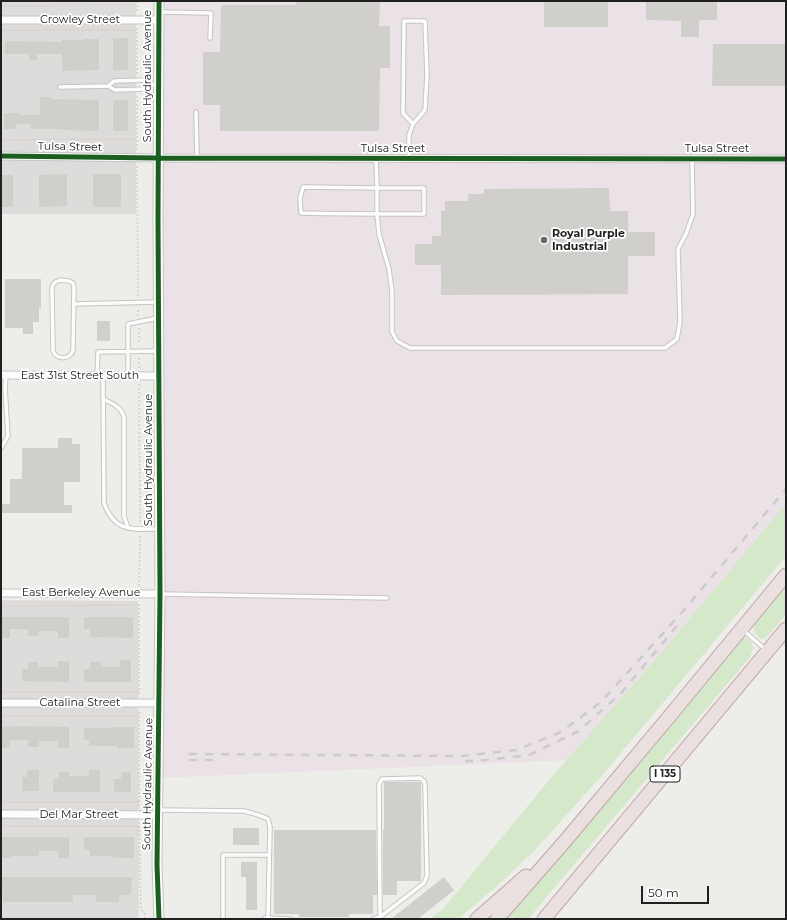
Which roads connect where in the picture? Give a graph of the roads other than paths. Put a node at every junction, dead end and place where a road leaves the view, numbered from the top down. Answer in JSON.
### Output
{"nodes":[{"id":1,"x":159,"y":1,"type":"edge"},
{"id":2,"x":159,"y":16,"type":"junction"},
{"id":3,"x":1,"y":20,"type":"edge"},
{"id":4,"x":210,"y":38,"type":"dead end"},
{"id":5,"x":155,"y":85,"type":"junction"},
{"id":6,"x":60,"y":86,"type":"dead end"},
{"id":7,"x":108,"y":86,"type":"junction"},
{"id":8,"x":196,"y":112,"type":"dead end"},
{"id":9,"x":413,"y":124,"type":"junction"},
{"id":10,"x":1,"y":156,"type":"edge"},
{"id":11,"x":158,"y":158,"type":"junction"},
{"id":12,"x":197,"y":158,"type":"junction"},
{"id":13,"x":376,"y":159,"type":"junction"},
{"id":14,"x":409,"y":159,"type":"junction"},
{"id":15,"x":692,"y":159,"type":"junction"},
{"id":16,"x":786,"y":159,"type":"edge"},
{"id":17,"x":377,"y":188,"type":"junction"},
{"id":18,"x":377,"y":214,"type":"junction"},
{"id":19,"x":158,"y":302,"type":"junction"},
{"id":20,"x":74,"y":304,"type":"junction"},
{"id":21,"x":158,"y":318,"type":"junction"},
{"id":22,"x":128,"y":351,"type":"junction"},
{"id":23,"x":158,"y":351,"type":"junction"},
{"id":24,"x":3,"y":375,"type":"edge"},
{"id":25,"x":100,"y":376,"type":"junction"},
{"id":26,"x":128,"y":376,"type":"junction"},
{"id":27,"x":159,"y":376,"type":"junction"},
{"id":28,"x":103,"y":399,"type":"junction"},
{"id":29,"x":1,"y":448,"type":"edge"},
{"id":30,"x":128,"y":528,"type":"junction"},
{"id":31,"x":160,"y":529,"type":"junction"},
{"id":32,"x":786,"y":575,"type":"edge"},
{"id":33,"x":1,"y":593,"type":"edge"},
{"id":34,"x":160,"y":594,"type":"junction"},
{"id":35,"x":387,"y":598,"type":"dead end"},
{"id":36,"x":741,"y":629,"type":"junction"},
{"id":37,"x":786,"y":629,"type":"edge"},
{"id":38,"x":767,"y":651,"type":"junction"},
{"id":39,"x":1,"y":703,"type":"edge"},
{"id":40,"x":159,"y":703,"type":"junction"},
{"id":41,"x":158,"y":813,"type":"junction"},
{"id":42,"x":1,"y":814,"type":"edge"},
{"id":43,"x":566,"y":840,"type":"junction"},
{"id":44,"x":269,"y":854,"type":"junction"},
{"id":45,"x":380,"y":917,"type":"junction"},
{"id":46,"x":159,"y":919,"type":"edge"},
{"id":47,"x":223,"y":919,"type":"edge"},
{"id":48,"x":266,"y":919,"type":"edge"},
{"id":49,"x":290,"y":919,"type":"edge"},
{"id":50,"x":373,"y":919,"type":"edge"},
{"id":51,"x":477,"y":919,"type":"edge"},
{"id":52,"x":497,"y":919,"type":"edge"},
{"id":53,"x":544,"y":919,"type":"edge"}],
"edges":[{"from":1,"to":2,"type":"street","name":"South Hydraulic Avenue"},
{"from":2,"to":3,"type":"street","name":"Crowley Street"},
{"from":2,"to":4,"type":"lane"},
{"from":2,"to":5,"type":"street","name":"South Hydraulic Avenue"},
{"from":5,"to":7,"type":"lane"},
{"from":5,"to":7,"type":"lane"},
{"from":5,"to":11,"type":"street","name":"South Hydraulic Avenue"},
{"from":6,"to":7,"type":"lane"},
{"from":8,"to":12,"type":"lane"},
{"from":9,"to":9,"type":"lane"},
{"from":9,"to":14,"type":"lane"},
{"from":10,"to":11,"type":"street","name":"Tulsa Street"},
{"from":11,"to":12,"type":"street","name":"Tulsa Street"},
{"from":11,"to":19,"type":"street","name":"South Hydraulic Avenue"},
{"from":12,"to":13,"type":"street","name":"Tulsa Street"},
{"from":13,"to":14,"type":"street","name":"Tulsa Street"},
{"from":13,"to":17,"type":"lane"},
{"from":14,"to":15,"type":"street","name":"Tulsa Street"},
{"from":15,"to":16,"type":"street","name":"Tulsa Street"},
{"from":15,"to":18,"type":"lane"},
{"from":17,"to":18,"type":"lane"},
{"from":17,"to":18,"type":"lane"},
{"from":17,"to":18,"type":"lane"},
{"from":19,"to":20,"type":"lane"},
{"from":19,"to":21,"type":"street","name":"South Hydraulic Avenue"},
{"from":20,"to":20,"type":"lane"},
{"from":21,"to":22,"type":"lane"},
{"from":21,"to":23,"type":"street","name":"South Hydraulic Avenue"},
{"from":22,"to":23,"type":"lane"},
{"from":22,"to":25,"type":"lane"},
{"from":22,"to":26,"type":"lane"},
{"from":23,"to":27,"type":"street","name":"South Hydraulic Avenue"},
{"from":24,"to":25,"type":"street","name":"East 31st Street South"},
{"from":24,"to":29,"type":"lane"},
{"from":25,"to":26,"type":"street","name":"East 31st Street South"},
{"from":25,"to":28,"type":"lane"},
{"from":26,"to":27,"type":"street","name":"East 31st Street South"},
{"from":27,"to":31,"type":"street","name":"South Hydraulic Avenue"},
{"from":28,"to":30,"type":"lane"},
{"from":28,"to":30,"type":"lane"},
{"from":30,"to":31,"type":"lane"},
{"from":31,"to":34,"type":"street","name":"South Hydraulic Avenue"},
{"from":32,"to":36,"type":"highway"},
{"from":33,"to":34,"type":"street","name":"East Berkeley Avenue"},
{"from":34,"to":35,"type":"lane"},
{"from":34,"to":40,"type":"street","name":"South Hydraulic Avenue"},
{"from":36,"to":38,"type":"lane"},
{"from":36,"to":43,"type":"highway"},
{"from":37,"to":38,"type":"highway","number":"I 135"},
{"from":38,"to":53,"type":"highway","number":"I 135"},
{"from":39,"to":40,"type":"street","name":"Catalina Street"},
{"from":40,"to":41,"type":"street","name":"South Hydraulic Avenue"},
{"from":41,"to":42,"type":"street","name":"Del Mar Street"},
{"from":41,"to":44,"type":"lane"},
{"from":41,"to":46,"type":"street","name":"South Hydraulic Avenue"},
{"from":43,"to":51,"type":"highway"},
{"from":43,"to":52,"type":"highway"},
{"from":44,"to":47,"type":"lane"},
{"from":44,"to":48,"type":"lane"},
{"from":45,"to":45,"type":"lane"},
{"from":45,"to":50,"type":"lane"},
{"from":48,"to":49,"type":"lane"}]}
